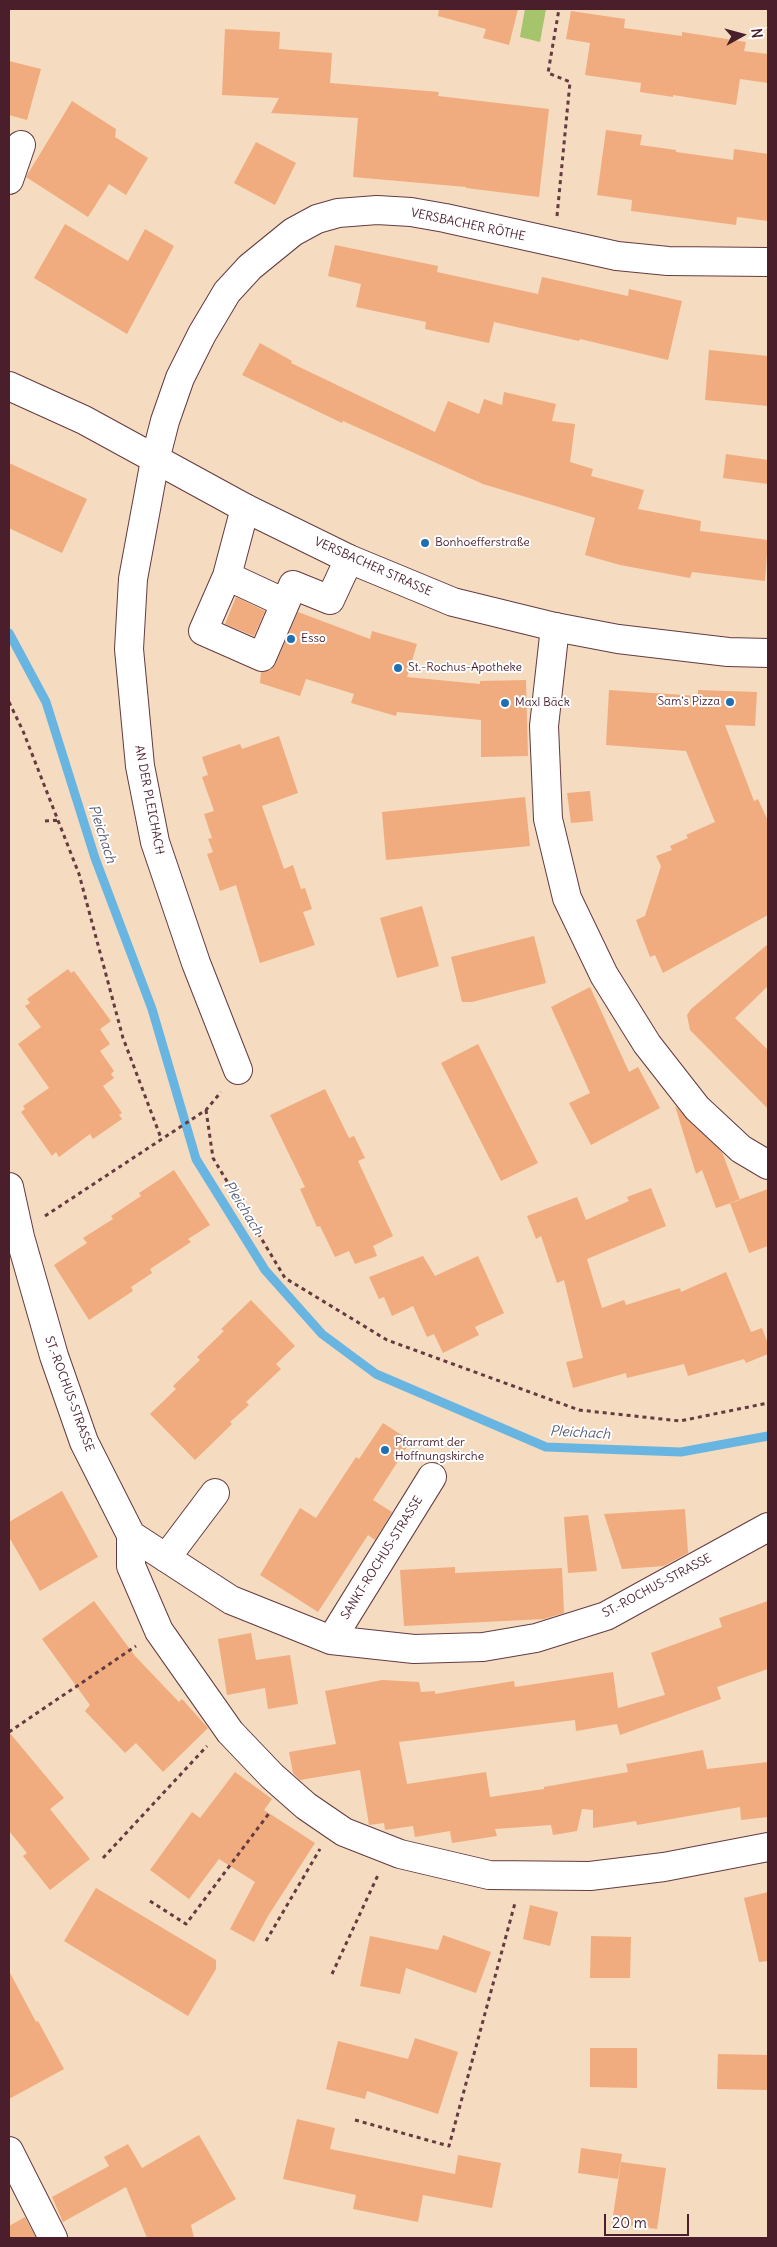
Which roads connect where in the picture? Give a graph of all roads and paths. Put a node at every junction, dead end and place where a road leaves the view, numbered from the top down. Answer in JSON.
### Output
{"nodes":[{"id":1,"x":559,"y":9,"type":"edge"},
{"id":2,"x":21,"y":145,"type":"dead end"},
{"id":3,"x":9,"y":180,"type":"edge"},
{"id":4,"x":554,"y":244,"type":"junction"},
{"id":5,"x":768,"y":262,"type":"edge"},
{"id":6,"x":9,"y":386,"type":"edge"},
{"id":7,"x":155,"y":460,"type":"junction"},
{"id":8,"x":245,"y":508,"type":"junction"},
{"id":9,"x":349,"y":559,"type":"junction"},
{"id":10,"x":227,"y":576,"type":"junction"},
{"id":11,"x":285,"y":603,"type":"junction"},
{"id":12,"x":555,"y":627,"type":"junction"},
{"id":13,"x":768,"y":653,"type":"edge"},
{"id":14,"x":9,"y":702,"type":"edge"},
{"id":15,"x":59,"y":820,"type":"junction"},
{"id":16,"x":45,"y":821,"type":"dead end"},
{"id":17,"x":238,"y":1070,"type":"dead end"},
{"id":18,"x":161,"y":1138,"type":"junction"},
{"id":19,"x":768,"y":1165,"type":"edge"},
{"id":20,"x":9,"y":1187,"type":"edge"},
{"id":21,"x":20,"y":1238,"type":"junction"},
{"id":22,"x":768,"y":1403,"type":"edge"},
{"id":23,"x":432,"y":1477,"type":"dead end"},
{"id":24,"x":214,"y":1493,"type":"dead end"},
{"id":25,"x":768,"y":1527,"type":"edge"},
{"id":26,"x":132,"y":1535,"type":"junction"},
{"id":27,"x":166,"y":1558,"type":"junction"},
{"id":28,"x":159,"y":1631,"type":"junction"},
{"id":29,"x":331,"y":1640,"type":"junction"},
{"id":30,"x":226,"y":1726,"type":"junction"},
{"id":31,"x":9,"y":1732,"type":"edge"},
{"id":32,"x":287,"y":1790,"type":"junction"},
{"id":33,"x":768,"y":1847,"type":"edge"},
{"id":34,"x":321,"y":1848,"type":"dead end"},
{"id":35,"x":390,"y":1850,"type":"junction"},
{"id":36,"x":103,"y":1858,"type":"dead end"},
{"id":37,"x":523,"y":1876,"type":"junction"},
{"id":38,"x":150,"y":1900,"type":"dead end"},
{"id":39,"x":266,"y":1941,"type":"dead end"},
{"id":40,"x":332,"y":1974,"type":"dead end"},
{"id":41,"x":355,"y":2120,"type":"dead end"},
{"id":42,"x":9,"y":2151,"type":"edge"},
{"id":43,"x":53,"y":2238,"type":"edge"}],
"edges":[{"from":1,"to":4,"type":"path"},
{"from":2,"to":3,"type":"street"},
{"from":4,"to":5,"type":"street","name":"VERSBACHER RÖTHE"},
{"from":4,"to":7,"type":"street","name":"VERSBACHER RÖTHE"},
{"from":6,"to":7,"type":"street","name":"VERSBACHER STRASSE"},
{"from":7,"to":8,"type":"street","name":"VERSBACHER STRASSE"},
{"from":7,"to":17,"type":"street","name":"AN DER PLEICHACH"},
{"from":8,"to":9,"type":"street","name":"VERSBACHER STRASSE"},
{"from":8,"to":10,"type":"street"},
{"from":9,"to":11,"type":"street"},
{"from":9,"to":12,"type":"street","name":"VERSBACHER STRASSE"},
{"from":10,"to":11,"type":"street"},
{"from":10,"to":11,"type":"street"},
{"from":12,"to":13,"type":"street","name":"VERSBACHER STRASSE"},
{"from":12,"to":19,"type":"street"},
{"from":14,"to":15,"type":"path"},
{"from":15,"to":16,"type":"path"},
{"from":15,"to":18,"type":"path"},
{"from":18,"to":21,"type":"path"},
{"from":18,"to":22,"type":"path"},
{"from":20,"to":21,"type":"street","name":"ST.-ROCHUS-STRASSE"},
{"from":21,"to":26,"type":"street","name":"ST.-ROCHUS-STRASSE"},
{"from":23,"to":29,"type":"street","name":"SANKT-ROCHUS-STRASSE"},
{"from":24,"to":27,"type":"street"},
{"from":25,"to":29,"type":"street","name":"ST.-ROCHUS-STRASSE"},
{"from":26,"to":27,"type":"street","name":"ST.-ROCHUS-STRASSE"},
{"from":26,"to":28,"type":"street"},
{"from":27,"to":29,"type":"street","name":"ST.-ROCHUS-STRASSE"},
{"from":28,"to":30,"type":"street"},
{"from":28,"to":31,"type":"path"},
{"from":30,"to":32,"type":"street"},
{"from":30,"to":36,"type":"path"},
{"from":32,"to":35,"type":"street"},
{"from":32,"to":38,"type":"path"},
{"from":33,"to":37,"type":"street"},
{"from":34,"to":39,"type":"path"},
{"from":35,"to":37,"type":"street"},
{"from":35,"to":40,"type":"path"},
{"from":37,"to":41,"type":"path"},
{"from":42,"to":43,"type":"street"}]}
